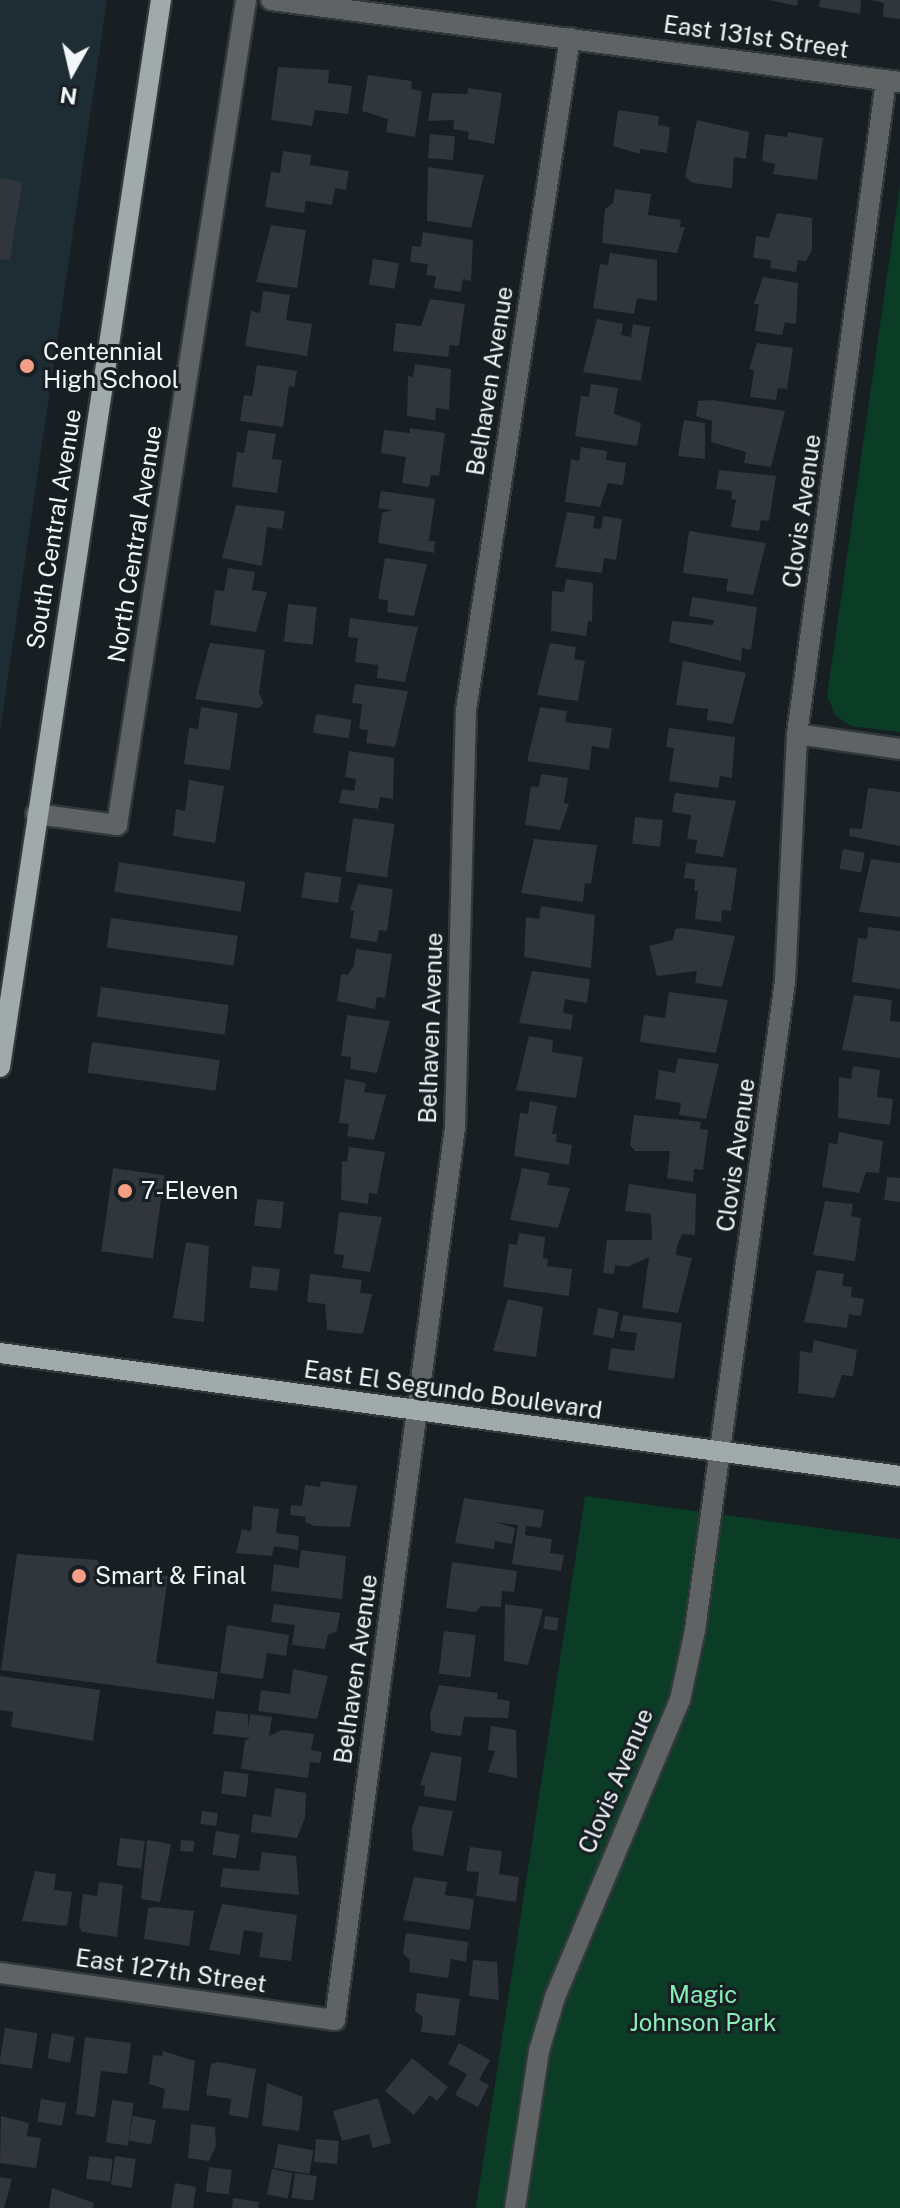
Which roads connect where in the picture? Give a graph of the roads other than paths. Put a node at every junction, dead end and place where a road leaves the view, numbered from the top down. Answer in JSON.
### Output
{"nodes":[{"id":1,"x":161,"y":0,"type":"edge"},
{"id":2,"x":246,"y":0,"type":"edge"},
{"id":3,"x":271,"y":0,"type":"edge"},
{"id":4,"x":570,"y":38,"type":"junction"},
{"id":5,"x":893,"y":81,"type":"edge"},
{"id":6,"x":797,"y":734,"type":"junction"},
{"id":7,"x":900,"y":749,"type":"edge"},
{"id":8,"x":36,"y":814,"type":"junction"},
{"id":9,"x":0,"y":1067,"type":"edge"},
{"id":10,"x":0,"y":1353,"type":"edge"},
{"id":11,"x":418,"y":1411,"type":"junction"},
{"id":12,"x":723,"y":1453,"type":"junction"},
{"id":13,"x":900,"y":1476,"type":"edge"},
{"id":14,"x":0,"y":1973,"type":"edge"},
{"id":15,"x":335,"y":2020,"type":"joint"},
{"id":16,"x":515,"y":2208,"type":"edge"}],
"edges":[{"from":1,"to":8,"type":"main road","name":"South Central Avenue"},
{"from":2,"to":8,"type":"street","name":"North Central Avenue"},
{"from":3,"to":4,"type":"street","name":"East 131st Street"},
{"from":4,"to":5,"type":"street","name":"East 131st Street"},
{"from":4,"to":11,"type":"street","name":"Belhaven Avenue"},
{"from":5,"to":6,"type":"street","name":"Clovis Avenue"},
{"from":6,"to":7,"type":"street"},
{"from":6,"to":12,"type":"street","name":"Clovis Avenue"},
{"from":8,"to":9,"type":"main road","name":"South Central Avenue"},
{"from":10,"to":11,"type":"main road","name":"East El Segundo Boulevard"},
{"from":11,"to":12,"type":"main road","name":"East El Segundo Boulevard"},
{"from":11,"to":15,"type":"street","name":"Belhaven Avenue"},
{"from":12,"to":13,"type":"main road","name":"East El Segundo Boulevard"},
{"from":12,"to":16,"type":"street","name":"Clovis Avenue"},
{"from":14,"to":15,"type":"street","name":"East 127th Street"}]}
